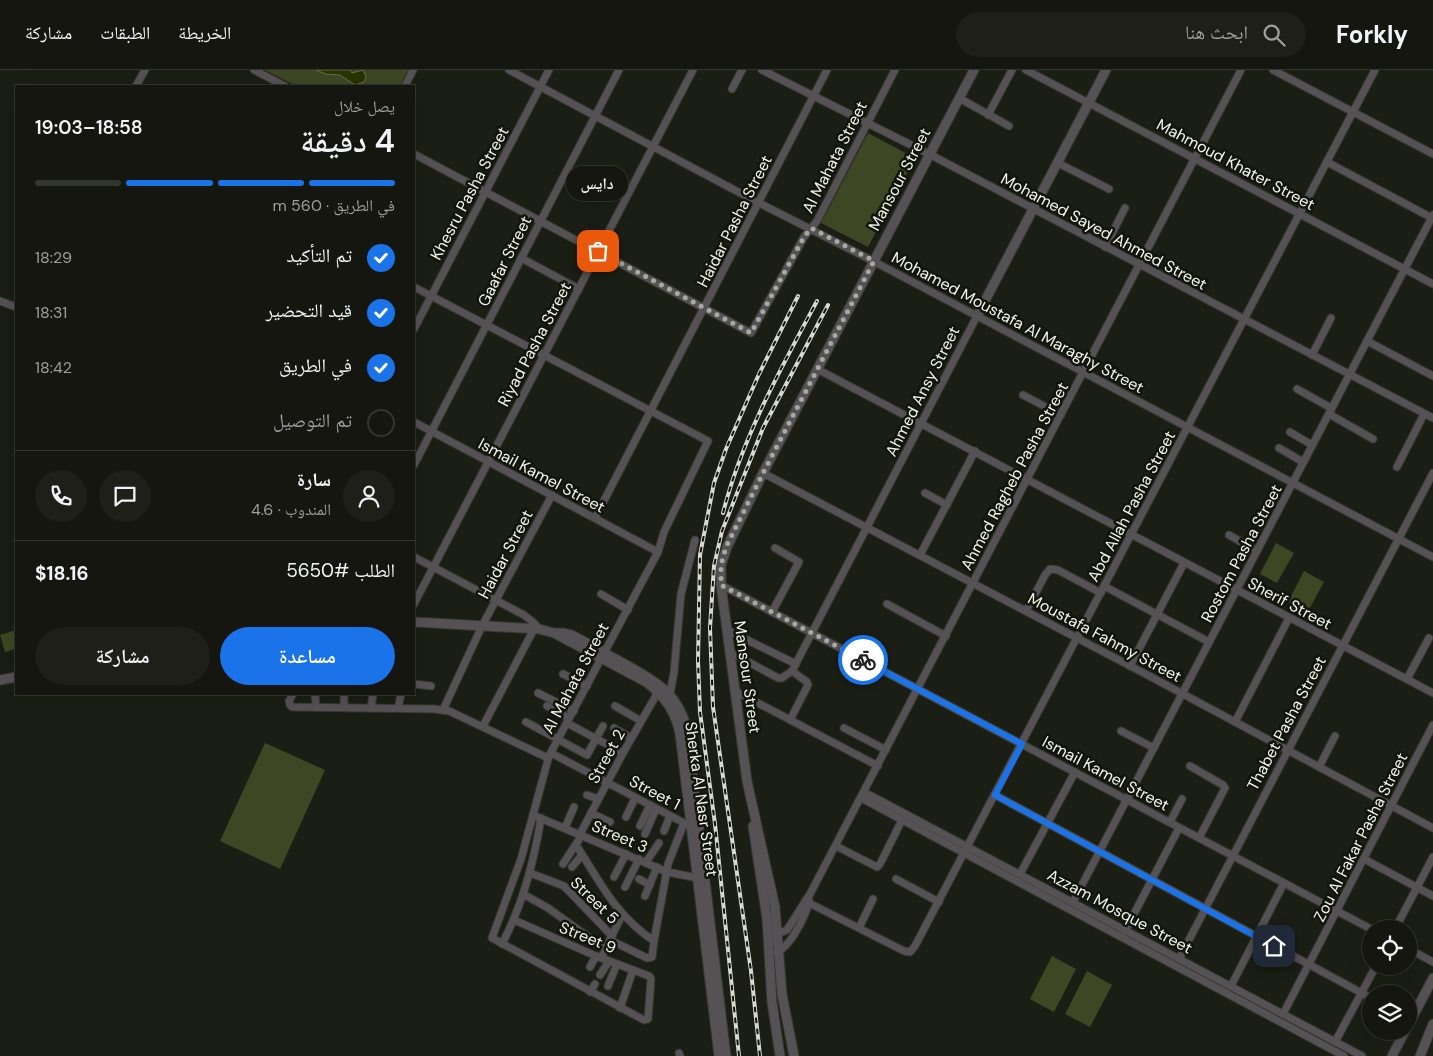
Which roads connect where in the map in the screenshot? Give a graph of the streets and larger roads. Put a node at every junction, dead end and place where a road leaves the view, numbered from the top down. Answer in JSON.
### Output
{"nodes":[{"id":1,"x":145,"y":70,"type":"edge"},
{"id":2,"x":254,"y":70,"type":"edge"},
{"id":3,"x":413,"y":70,"type":"edge"},
{"id":4,"x":509,"y":70,"type":"edge"},
{"id":5,"x":549,"y":70,"type":"edge"},
{"id":6,"x":619,"y":70,"type":"edge"},
{"id":7,"x":693,"y":70,"type":"edge"},
{"id":8,"x":742,"y":70,"type":"edge"},
{"id":9,"x":762,"y":70,"type":"edge"},
{"id":10,"x":827,"y":70,"type":"edge"},
{"id":11,"x":895,"y":70,"type":"edge"},
{"id":12,"x":974,"y":70,"type":"edge"},
{"id":13,"x":1012,"y":70,"type":"edge"},
{"id":14,"x":1026,"y":70,"type":"edge"},
{"id":15,"x":1106,"y":70,"type":"edge"},
{"id":16,"x":1241,"y":70,"type":"edge"},
{"id":17,"x":1273,"y":70,"type":"edge"},
{"id":18,"x":1375,"y":70,"type":"edge"},
{"id":19,"x":273,"y":83,"type":"edge"},
{"id":20,"x":137,"y":85,"type":"edge"},
{"id":21,"x":406,"y":85,"type":"edge"},
{"id":22,"x":541,"y":86,"type":"junction"},
{"id":23,"x":732,"y":89,"type":"dead end"},
{"id":24,"x":814,"y":96,"type":"junction"},
{"id":25,"x":958,"y":98,"type":"junction"},
{"id":26,"x":1089,"y":103,"type":"junction"},
{"id":27,"x":1353,"y":112,"type":"junction"},
{"id":28,"x":596,"y":115,"type":"junction"},
{"id":29,"x":988,"y":115,"type":"junction"},
{"id":30,"x":867,"y":123,"type":"junction"},
{"id":31,"x":1009,"y":126,"type":"dead end"},
{"id":32,"x":654,"y":146,"type":"junction"},
{"id":33,"x":929,"y":154,"type":"junction"},
{"id":34,"x":1433,"y":154,"type":"edge"},
{"id":35,"x":415,"y":155,"type":"edge"},
{"id":36,"x":1196,"y":159,"type":"junction"},
{"id":37,"x":1327,"y":162,"type":"junction"},
{"id":38,"x":1058,"y":163,"type":"junction"},
{"id":39,"x":1108,"y":189,"type":"dead end"},
{"id":40,"x":485,"y":192,"type":"junction"},
{"id":41,"x":759,"y":203,"type":"junction"},
{"id":42,"x":1125,"y":208,"type":"dead end"},
{"id":43,"x":1033,"y":210,"type":"junction"},
{"id":44,"x":1300,"y":213,"type":"junction"},
{"id":45,"x":1432,"y":217,"type":"edge"},
{"id":46,"x":541,"y":220,"type":"junction"},
{"id":47,"x":811,"y":228,"type":"junction"},
{"id":48,"x":1105,"y":247,"type":"junction"},
{"id":49,"x":598,"y":251,"type":"junction"},
{"id":50,"x":522,"y":258,"type":"junction"},
{"id":51,"x":874,"y":261,"type":"junction"},
{"id":52,"x":1140,"y":265,"type":"junction"},
{"id":53,"x":1405,"y":269,"type":"junction"},
{"id":54,"x":1433,"y":284,"type":"edge"},
{"id":55,"x":415,"y":288,"type":"edge"},
{"id":56,"x":579,"y":289,"type":"junction"},
{"id":57,"x":431,"y":296,"type":"junction"},
{"id":58,"x":0,"y":301,"type":"edge"},
{"id":59,"x":15,"y":307,"type":"edge"},
{"id":60,"x":704,"y":308,"type":"junction"},
{"id":61,"x":978,"y":316,"type":"junction"},
{"id":62,"x":1331,"y":318,"type":"dead end"},
{"id":63,"x":1244,"y":319,"type":"junction"},
{"id":64,"x":487,"y":325,"type":"junction"},
{"id":65,"x":415,"y":327,"type":"edge"},
{"id":66,"x":1367,"y":341,"type":"junction"},
{"id":67,"x":544,"y":355,"type":"junction"},
{"id":68,"x":1312,"y":355,"type":"junction"},
{"id":69,"x":817,"y":368,"type":"junction"},
{"id":70,"x":1084,"y":372,"type":"junction"},
{"id":71,"x":1349,"y":375,"type":"junction"},
{"id":72,"x":1433,"y":376,"type":"edge"},
{"id":73,"x":1297,"y":389,"type":"dead end"},
{"id":74,"x":1023,"y":395,"type":"dead end"},
{"id":75,"x":650,"y":411,"type":"junction"},
{"id":76,"x":1330,"y":411,"type":"junction"},
{"id":77,"x":1424,"y":414,"type":"junction"},
{"id":78,"x":1061,"y":415,"type":"junction"},
{"id":79,"x":1433,"y":418,"type":"edge"},
{"id":80,"x":415,"y":423,"type":"edge"},
{"id":81,"x":922,"y":423,"type":"junction"},
{"id":82,"x":1188,"y":427,"type":"junction"},
{"id":83,"x":431,"y":431,"type":"junction"},
{"id":84,"x":1290,"y":432,"type":"dead end"},
{"id":85,"x":1373,"y":439,"type":"dead end"},
{"id":86,"x":1312,"y":445,"type":"junction"},
{"id":87,"x":1279,"y":448,"type":"dead end"},
{"id":88,"x":975,"y":451,"type":"junction"},
{"id":89,"x":488,"y":462,"type":"junction"},
{"id":90,"x":1304,"y":462,"type":"junction"},
{"id":91,"x":415,"y":463,"type":"edge"},
{"id":92,"x":1397,"y":467,"type":"dead end"},
{"id":93,"x":763,"y":473,"type":"junction"},
{"id":94,"x":1433,"y":473,"type":"edge"},
{"id":95,"x":1028,"y":480,"type":"junction"},
{"id":96,"x":1292,"y":483,"type":"junction"},
{"id":97,"x":925,"y":493,"type":"dead end"},
{"id":98,"x":552,"y":496,"type":"junction"},
{"id":99,"x":947,"y":505,"type":"junction"},
{"id":100,"x":595,"y":518,"type":"junction"},
{"id":101,"x":867,"y":528,"type":"junction"},
{"id":102,"x":1131,"y":535,"type":"junction"},
{"id":103,"x":1229,"y":535,"type":"dead end"},
{"id":104,"x":1398,"y":539,"type":"junction"},
{"id":105,"x":695,"y":540,"type":"dead end"},
{"id":106,"x":775,"y":548,"type":"dead end"},
{"id":107,"x":658,"y":552,"type":"junction"},
{"id":108,"x":1257,"y":552,"type":"junction"},
{"id":109,"x":920,"y":555,"type":"junction"},
{"id":110,"x":1433,"y":557,"type":"edge"},
{"id":111,"x":415,"y":558,"type":"edge"},
{"id":112,"x":1184,"y":563,"type":"junction"},
{"id":113,"x":433,"y":567,"type":"junction"},
{"id":114,"x":973,"y":583,"type":"junction"},
{"id":115,"x":721,"y":585,"type":"junction"},
{"id":116,"x":1103,"y":589,"type":"junction"},
{"id":117,"x":1237,"y":590,"type":"junction"},
{"id":118,"x":601,"y":594,"type":"dead end"},
{"id":119,"x":496,"y":600,"type":"junction"},
{"id":120,"x":415,"y":602,"type":"edge"},
{"id":121,"x":887,"y":604,"type":"dead end"},
{"id":122,"x":628,"y":610,"type":"junction"},
{"id":123,"x":1026,"y":611,"type":"junction"},
{"id":124,"x":772,"y":612,"type":"junction"},
{"id":125,"x":1157,"y":615,"type":"junction"},
{"id":126,"x":1289,"y":618,"type":"junction"},
{"id":127,"x":415,"y":622,"type":"edge"},
{"id":128,"x":482,"y":626,"type":"junction"},
{"id":129,"x":537,"y":629,"type":"junction"},
{"id":130,"x":727,"y":630,"type":"junction"},
{"id":131,"x":812,"y":633,"type":"junction"},
{"id":132,"x":946,"y":636,"type":"junction"},
{"id":133,"x":1077,"y":638,"type":"junction"},
{"id":134,"x":1428,"y":638,"type":"dead end"},
{"id":135,"x":1209,"y":642,"type":"junction"},
{"id":136,"x":1342,"y":646,"type":"junction"},
{"id":137,"x":730,"y":652,"type":"junction"},
{"id":138,"x":603,"y":655,"type":"junction"},
{"id":139,"x":1130,"y":666,"type":"junction"},
{"id":140,"x":794,"y":668,"type":"junction"},
{"id":141,"x":563,"y":674,"type":"dead end"},
{"id":142,"x":15,"y":677,"type":"edge"},
{"id":143,"x":1406,"y":679,"type":"junction"},
{"id":144,"x":0,"y":680,"type":"edge"},
{"id":145,"x":415,"y":684,"type":"edge"},
{"id":146,"x":431,"y":686,"type":"dead end"},
{"id":147,"x":587,"y":686,"type":"junction"},
{"id":148,"x":918,"y":689,"type":"junction"},
{"id":149,"x":735,"y":691,"type":"junction"},
{"id":150,"x":658,"y":692,"type":"junction"},
{"id":151,"x":538,"y":693,"type":"dead end"},
{"id":152,"x":1433,"y":693,"type":"edge"},
{"id":153,"x":670,"y":694,"type":"junction"},
{"id":154,"x":1182,"y":694,"type":"junction"},
{"id":155,"x":292,"y":695,"type":"edge"},
{"id":156,"x":315,"y":695,"type":"edge"},
{"id":157,"x":344,"y":695,"type":"edge"},
{"id":158,"x":373,"y":695,"type":"edge"},
{"id":159,"x":401,"y":695,"type":"edge"},
{"id":160,"x":547,"y":706,"type":"dead end"},
{"id":161,"x":616,"y":706,"type":"dead end"},
{"id":162,"x":316,"y":707,"type":"junction"},
{"id":163,"x":344,"y":707,"type":"junction"},
{"id":164,"x":371,"y":708,"type":"junction"},
{"id":165,"x":398,"y":708,"type":"junction"},
{"id":166,"x":443,"y":710,"type":"junction"},
{"id":167,"x":574,"y":711,"type":"junction"},
{"id":168,"x":790,"y":720,"type":"junction"},
{"id":169,"x":568,"y":721,"type":"junction"},
{"id":170,"x":641,"y":721,"type":"junction"},
{"id":171,"x":526,"y":722,"type":"dead end"},
{"id":172,"x":1235,"y":722,"type":"junction"},
{"id":173,"x":1433,"y":725,"type":"edge"},
{"id":174,"x":483,"y":726,"type":"junction"},
{"id":175,"x":603,"y":726,"type":"dead end"},
{"id":176,"x":614,"y":728,"type":"dead end"},
{"id":177,"x":844,"y":728,"type":"dead end"},
{"id":178,"x":1121,"y":731,"type":"dead end"},
{"id":179,"x":1335,"y":736,"type":"dead end"},
{"id":180,"x":631,"y":738,"type":"junction"},
{"id":181,"x":596,"y":739,"type":"junction"},
{"id":182,"x":558,"y":740,"type":"junction"},
{"id":183,"x":1022,"y":744,"type":"junction"},
{"id":184,"x":1154,"y":748,"type":"junction"},
{"id":185,"x":886,"y":750,"type":"junction"},
{"id":186,"x":1288,"y":750,"type":"junction"},
{"id":187,"x":623,"y":754,"type":"junction"},
{"id":188,"x":549,"y":756,"type":"junction"},
{"id":189,"x":878,"y":766,"type":"junction"},
{"id":190,"x":1190,"y":766,"type":"dead end"},
{"id":191,"x":1319,"y":767,"type":"junction"},
{"id":192,"x":1075,"y":772,"type":"junction"},
{"id":193,"x":607,"y":783,"type":"junction"},
{"id":194,"x":587,"y":795,"type":"dead end"},
{"id":195,"x":862,"y":795,"type":"junction"},
{"id":196,"x":995,"y":795,"type":"junction"},
{"id":197,"x":635,"y":798,"type":"junction"},
{"id":198,"x":598,"y":799,"type":"junction"},
{"id":199,"x":1182,"y":799,"type":"dead end"},
{"id":200,"x":1127,"y":800,"type":"junction"},
{"id":201,"x":1392,"y":806,"type":"junction"},
{"id":202,"x":574,"y":807,"type":"dead end"},
{"id":203,"x":653,"y":807,"type":"junction"},
{"id":204,"x":591,"y":813,"type":"junction"},
{"id":205,"x":533,"y":815,"type":"junction"},
{"id":206,"x":670,"y":816,"type":"junction"},
{"id":207,"x":626,"y":817,"type":"dead end"},
{"id":208,"x":542,"y":818,"type":"junction"},
{"id":209,"x":902,"y":820,"type":"junction"},
{"id":210,"x":610,"y":822,"type":"dead end"},
{"id":211,"x":1170,"y":822,"type":"junction"},
{"id":212,"x":1047,"y":823,"type":"junction"},
{"id":213,"x":640,"y":826,"type":"dead end"},
{"id":214,"x":688,"y":826,"type":"junction"},
{"id":215,"x":565,"y":828,"type":"junction"},
{"id":216,"x":1179,"y":828,"type":"junction"},
{"id":217,"x":1433,"y":828,"type":"edge"},
{"id":218,"x":664,"y":831,"type":"dead end"},
{"id":219,"x":581,"y":834,"type":"junction"},
{"id":220,"x":645,"y":834,"type":"dead end"},
{"id":221,"x":1199,"y":838,"type":"junction"},
{"id":222,"x":658,"y":842,"type":"dead end"},
{"id":223,"x":576,"y":845,"type":"junction"},
{"id":224,"x":836,"y":846,"type":"junction"},
{"id":225,"x":966,"y":850,"type":"junction"},
{"id":226,"x":1100,"y":852,"type":"junction"},
{"id":227,"x":626,"y":854,"type":"junction"},
{"id":228,"x":582,"y":855,"type":"junction"},
{"id":229,"x":1232,"y":856,"type":"junction"},
{"id":230,"x":1433,"y":857,"type":"edge"},
{"id":231,"x":1364,"y":859,"type":"junction"},
{"id":232,"x":642,"y":861,"type":"junction"},
{"id":233,"x":563,"y":864,"type":"dead end"},
{"id":234,"x":572,"y":867,"type":"dead end"},
{"id":235,"x":657,"y":867,"type":"junction"},
{"id":236,"x":668,"y":872,"type":"junction"},
{"id":237,"x":530,"y":873,"type":"junction"},
{"id":238,"x":1020,"y":874,"type":"junction"},
{"id":239,"x":614,"y":877,"type":"dead end"},
{"id":240,"x":698,"y":878,"type":"junction"},
{"id":241,"x":896,"y":879,"type":"dead end"},
{"id":242,"x":638,"y":880,"type":"dead end"},
{"id":243,"x":1152,"y":880,"type":"junction"},
{"id":244,"x":1284,"y":883,"type":"junction"},
{"id":245,"x":650,"y":885,"type":"junction"},
{"id":246,"x":625,"y":887,"type":"dead end"},
{"id":247,"x":1417,"y":888,"type":"junction"},
{"id":248,"x":523,"y":894,"type":"junction"},
{"id":249,"x":645,"y":896,"type":"dead end"},
{"id":250,"x":1433,"y":896,"type":"edge"},
{"id":251,"x":873,"y":899,"type":"dead end"},
{"id":252,"x":807,"y":902,"type":"junction"},
{"id":253,"x":939,"y":902,"type":"junction"},
{"id":254,"x":1073,"y":902,"type":"junction"},
{"id":255,"x":1205,"y":908,"type":"junction"},
{"id":256,"x":1337,"y":911,"type":"junction"},
{"id":257,"x":622,"y":915,"type":"junction"},
{"id":258,"x":514,"y":920,"type":"junction"},
{"id":259,"x":1400,"y":920,"type":"edge"},
{"id":260,"x":1362,"y":924,"type":"edge"},
{"id":261,"x":859,"y":928,"type":"junction"},
{"id":262,"x":1126,"y":931,"type":"junction"},
{"id":263,"x":773,"y":936,"type":"junction"},
{"id":264,"x":1257,"y":936,"type":"junction"},
{"id":265,"x":611,"y":938,"type":"junction"},
{"id":266,"x":654,"y":941,"type":"junction"},
{"id":267,"x":502,"y":944,"type":"junction"},
{"id":268,"x":606,"y":949,"type":"junction"},
{"id":269,"x":778,"y":952,"type":"junction"},
{"id":270,"x":768,"y":953,"type":"junction"},
{"id":271,"x":1417,"y":953,"type":"edge"},
{"id":272,"x":599,"y":957,"type":"junction"},
{"id":273,"x":1179,"y":959,"type":"junction"},
{"id":274,"x":609,"y":961,"type":"junction"},
{"id":275,"x":1433,"y":962,"type":"edge"},
{"id":276,"x":617,"y":964,"type":"junction"},
{"id":277,"x":1309,"y":964,"type":"junction"},
{"id":278,"x":590,"y":967,"type":"dead end"},
{"id":279,"x":633,"y":970,"type":"junction"},
{"id":280,"x":600,"y":975,"type":"dead end"},
{"id":281,"x":1433,"y":978,"type":"edge"},
{"id":282,"x":595,"y":984,"type":"dead end"},
{"id":283,"x":608,"y":986,"type":"dead end"},
{"id":284,"x":1231,"y":986,"type":"junction"},
{"id":285,"x":590,"y":992,"type":"junction"},
{"id":286,"x":1362,"y":993,"type":"joint"},
{"id":287,"x":620,"y":1008,"type":"junction"},
{"id":288,"x":1417,"y":1008,"type":"edge"},
{"id":289,"x":1283,"y":1014,"type":"junction"},
{"id":290,"x":1433,"y":1024,"type":"edge"},
{"id":291,"x":1400,"y":1040,"type":"edge"},
{"id":292,"x":1335,"y":1042,"type":"junction"},
{"id":293,"x":719,"y":1056,"type":"edge"},
{"id":294,"x":726,"y":1056,"type":"edge"},
{"id":295,"x":780,"y":1056,"type":"edge"},
{"id":296,"x":794,"y":1056,"type":"edge"},
{"id":297,"x":1344,"y":1056,"type":"edge"},
{"id":298,"x":1362,"y":1056,"type":"edge"},
{"id":299,"x":1392,"y":1056,"type":"edge"},
{"id":300,"x":1420,"y":1056,"type":"edge"}],
"edges":[{"from":1,"to":20,"type":"street"},
{"from":2,"to":19,"type":"street"},
{"from":3,"to":21,"type":"street"},
{"from":4,"to":22,"type":"street","name":"Mohamed Moustafa Al Maraghy Street"},
{"from":5,"to":22,"type":"street","name":"Khesru Pasha Street"},
{"from":6,"to":28,"type":"street","name":"Gaafar Street"},
{"from":7,"to":32,"type":"street","name":"Riyad Pasha Street"},
{"from":8,"to":23,"type":"street"},
{"from":9,"to":24,"type":"street","name":"Mohamed Sayed Ahmed Street"},
{"from":10,"to":24,"type":"street","name":"Haidar Pasha Street"},
{"from":11,"to":30,"type":"street","name":"Al Mahata Street"},
{"from":12,"to":25,"type":"street","name":"Mansour Street"},
{"from":13,"to":29,"type":"street"},
{"from":14,"to":26,"type":"street","name":"Mahmoud Khater Street"},
{"from":15,"to":26,"type":"street","name":"Ahmed Ansy Street"},
{"from":16,"to":36,"type":"street","name":"Ahmed Ragheb Pasha Street"},
{"from":17,"to":27,"type":"street"},
{"from":18,"to":27,"type":"street","name":"Abd Allah Pasha Street"},
{"from":22,"to":28,"type":"street","name":"Mohamed Moustafa Al Maraghy Street"},
{"from":22,"to":40,"type":"street","name":"Khesru Pasha Street"},
{"from":24,"to":30,"type":"street","name":"Mohamed Sayed Ahmed Street"},
{"from":24,"to":41,"type":"street","name":"Haidar Pasha Street"},
{"from":25,"to":29,"type":"street"},
{"from":25,"to":33,"type":"street","name":"Mansour Street"},
{"from":26,"to":36,"type":"street","name":"Mahmoud Khater Street"},
{"from":26,"to":38,"type":"street","name":"Ahmed Ansy Street"},
{"from":27,"to":34,"type":"street"},
{"from":27,"to":37,"type":"street","name":"Abd Allah Pasha Street"},
{"from":28,"to":32,"type":"street","name":"Mohamed Moustafa Al Maraghy Street"},
{"from":28,"to":46,"type":"street","name":"Gaafar Street"},
{"from":29,"to":31,"type":"street"},
{"from":30,"to":33,"type":"street","name":"Mohamed Sayed Ahmed Street"},
{"from":30,"to":47,"type":"street","name":"Al Mahata Street"},
{"from":32,"to":41,"type":"street","name":"Mohamed Moustafa Al Maraghy Street"},
{"from":32,"to":49,"type":"street","name":"Riyad Pasha Street"},
{"from":33,"to":43,"type":"street","name":"Mohamed Sayed Ahmed Street"},
{"from":33,"to":51,"type":"street","name":"Mansour Street"},
{"from":35,"to":40,"type":"street"},
{"from":36,"to":44,"type":"street","name":"Mahmoud Khater Street"},
{"from":36,"to":52,"type":"street","name":"Ahmed Ragheb Pasha Street"},
{"from":37,"to":44,"type":"street","name":"Abd Allah Pasha Street"},
{"from":37,"to":45,"type":"street"},
{"from":38,"to":39,"type":"street"},
{"from":38,"to":43,"type":"street","name":"Ahmed Ansy Street"},
{"from":40,"to":46,"type":"street"},
{"from":40,"to":57,"type":"street","name":"Khesru Pasha Street"},
{"from":41,"to":47,"type":"street","name":"Mohamed Moustafa Al Maraghy Street"},
{"from":41,"to":60,"type":"street","name":"Haidar Pasha Street"},
{"from":42,"to":48,"type":"street"},
{"from":43,"to":48,"type":"street","name":"Mohamed Sayed Ahmed Street"},
{"from":43,"to":61,"type":"street","name":"Ahmed Ansy Street"},
{"from":44,"to":53,"type":"street","name":"Mahmoud Khater Street"},
{"from":44,"to":63,"type":"street","name":"Abd Allah Pasha Street"},
{"from":45,"to":53,"type":"street","name":"Rostom Pasha Street"},
{"from":46,"to":49,"type":"street"},
{"from":46,"to":50,"type":"street","name":"Gaafar Street"},
{"from":47,"to":51,"type":"street","name":"Mohamed Moustafa Al Maraghy Street"},
{"from":47,"to":60,"type":"street","name":"Al Mahata Street"},
{"from":48,"to":52,"type":"street","name":"Mohamed Sayed Ahmed Street"},
{"from":49,"to":56,"type":"street","name":"Riyad Pasha Street"},
{"from":49,"to":60,"type":"street"},
{"from":50,"to":56,"type":"street"},
{"from":50,"to":64,"type":"street","name":"Gaafar Street"},
{"from":51,"to":61,"type":"street","name":"Mohamed Moustafa Al Maraghy Street"},
{"from":51,"to":69,"type":"street","name":"Mansour Street"},
{"from":52,"to":63,"type":"street","name":"Mohamed Sayed Ahmed Street"},
{"from":52,"to":70,"type":"street","name":"Ahmed Ragheb Pasha Street"},
{"from":53,"to":54,"type":"street","name":"Mahmoud Khater Street"},
{"from":53,"to":66,"type":"street","name":"Rostom Pasha Street"},
{"from":55,"to":57,"type":"street"},
{"from":56,"to":67,"type":"street","name":"Riyad Pasha Street"},
{"from":57,"to":64,"type":"street"},
{"from":57,"to":65,"type":"street","name":"Khesru Pasha Street"},
{"from":58,"to":59,"type":"street"},
{"from":60,"to":75,"type":"street","name":"Haidar Pasha Street"},
{"from":61,"to":70,"type":"street","name":"Mohamed Moustafa Al Maraghy Street"},
{"from":61,"to":81,"type":"street","name":"Ahmed Ansy Street"},
{"from":62,"to":68,"type":"street"},
{"from":63,"to":68,"type":"street","name":"Mohamed Sayed Ahmed Street"},
{"from":63,"to":82,"type":"street","name":"Abd Allah Pasha Street"},
{"from":64,"to":67,"type":"street"},
{"from":64,"to":83,"type":"street","name":"Gaafar Street"},
{"from":66,"to":71,"type":"street","name":"Rostom Pasha Street"},
{"from":66,"to":72,"type":"street"},
{"from":67,"to":75,"type":"street"},
{"from":67,"to":89,"type":"street","name":"Riyad Pasha Street"},
{"from":68,"to":71,"type":"street","name":"Mohamed Sayed Ahmed Street"},
{"from":69,"to":81,"type":"street","name":"Sherif Street"},
{"from":69,"to":93,"type":"street","name":"Mansour Street"},
{"from":70,"to":78,"type":"street","name":"Ahmed Ragheb Pasha Street"},
{"from":70,"to":82,"type":"street","name":"Mohamed Moustafa Al Maraghy Street"},
{"from":71,"to":76,"type":"street","name":"Rostom Pasha Street"},
{"from":71,"to":77,"type":"street","name":"Mohamed Sayed Ahmed Street"},
{"from":73,"to":76,"type":"street"},
{"from":74,"to":78,"type":"street"},
{"from":75,"to":100,"type":"street","name":"Haidar Pasha Street"},
{"from":75,"to":107,"type":"street","name":"Al Mahata Street"},
{"from":76,"to":85,"type":"street"},
{"from":76,"to":86,"type":"street","name":"Rostom Pasha Street"},
{"from":77,"to":79,"type":"street","name":"Mohamed Sayed Ahmed Street"},
{"from":77,"to":92,"type":"street"},
{"from":78,"to":95,"type":"street","name":"Ahmed Ragheb Pasha Street"},
{"from":80,"to":83,"type":"street","name":"Ismail Kamel Street"},
{"from":81,"to":88,"type":"street","name":"Sherif Street"},
{"from":81,"to":101,"type":"street","name":"Ahmed Ansy Street"},
{"from":82,"to":96,"type":"street","name":"Mohamed Moustafa Al Maraghy Street"},
{"from":82,"to":102,"type":"street","name":"Abd Allah Pasha Street"},
{"from":83,"to":89,"type":"street","name":"Ismail Kamel Street"},
{"from":83,"to":91,"type":"street","name":"Gaafar Street"},
{"from":84,"to":86,"type":"street"},
{"from":86,"to":90,"type":"street","name":"Rostom Pasha Street"},
{"from":87,"to":90,"type":"street"},
{"from":88,"to":95,"type":"street","name":"Sherif Street"},
{"from":88,"to":99,"type":"street"},
{"from":89,"to":98,"type":"street","name":"Ismail Kamel Street"},
{"from":89,"to":113,"type":"street","name":"Riyad Pasha Street"},
{"from":90,"to":96,"type":"street","name":"Rostom Pasha Street"},
{"from":93,"to":101,"type":"street","name":"Moustafa Fahmy Street"},
{"from":93,"to":115,"type":"street","name":"Mansour Street"},
{"from":94,"to":104,"type":"street","name":"Thabet Pasha Street"},
{"from":95,"to":102,"type":"street","name":"Sherif Street"},
{"from":95,"to":114,"type":"street","name":"Ahmed Ragheb Pasha Street"},
{"from":96,"to":104,"type":"street","name":"Mohamed Moustafa Al Maraghy Street"},
{"from":96,"to":108,"type":"street","name":"Rostom Pasha Street"},
{"from":97,"to":99,"type":"street"},
{"from":98,"to":100,"type":"street","name":"Ismail Kamel Street"},
{"from":98,"to":119,"type":"street","name":"Haidar Street"},
{"from":99,"to":109,"type":"street"},
{"from":100,"to":107,"type":"street","name":"Ismail Kamel Street"},
{"from":101,"to":109,"type":"street","name":"Moustafa Fahmy Street"},
{"from":101,"to":131,"type":"street","name":"Ahmed Ansy Street"},
{"from":102,"to":112,"type":"street","name":"Sherif Street"},
{"from":102,"to":116,"type":"street","name":"Abd Allah Pasha Street"},
{"from":103,"to":108,"type":"street"},
{"from":104,"to":110,"type":"street","name":"Mohamed Moustafa Al Maraghy Street"},
{"from":104,"to":136,"type":"street","name":"Thabet Pasha Street"},
{"from":105,"to":153,"type":"street"},
{"from":106,"to":124,"type":"street"},
{"from":107,"to":122,"type":"street","name":"Al Mahata Street"},
{"from":108,"to":117,"type":"street","name":"Rostom Pasha Street"},
{"from":109,"to":114,"type":"street","name":"Moustafa Fahmy Street"},
{"from":111,"to":113,"type":"street"},
{"from":112,"to":117,"type":"street","name":"Sherif Street"},
{"from":112,"to":125,"type":"street"},
{"from":113,"to":119,"type":"street"},
{"from":113,"to":120,"type":"street","name":"Riyad Pasha Street"},
{"from":114,"to":123,"type":"street","name":"Moustafa Fahmy Street"},
{"from":114,"to":132,"type":"street","name":"Ahmed Ragheb Pasha Street"},
{"from":115,"to":124,"type":"street","name":"Ismail Kamel Street"},
{"from":115,"to":130,"type":"street","name":"Mansour Street"},
{"from":116,"to":123,"type":"street"},
{"from":116,"to":125,"type":"street"},
{"from":116,"to":133,"type":"street","name":"Abd Allah Pasha Street"},
{"from":117,"to":126,"type":"street","name":"Sherif Street"},
{"from":117,"to":135,"type":"street","name":"Rostom Pasha Street"},
{"from":118,"to":122,"type":"street"},
{"from":119,"to":128,"type":"street","name":"Haidar Street"},
{"from":119,"to":129,"type":"street"},
{"from":121,"to":132,"type":"street"},
{"from":122,"to":138,"type":"street","name":"Al Mahata Street"},
{"from":123,"to":133,"type":"street","name":"Moustafa Fahmy Street"},
{"from":124,"to":131,"type":"street","name":"Ismail Kamel Street"},
{"from":125,"to":135,"type":"street"},
{"from":125,"to":139,"type":"street"},
{"from":126,"to":136,"type":"street","name":"Sherif Street"},
{"from":126,"to":172,"type":"street"},
{"from":127,"to":128,"type":"street"},
{"from":128,"to":129,"type":"street"},
{"from":128,"to":166,"type":"street","name":"Haidar Street"},
{"from":129,"to":138,"type":"street","name":"Sherka Al Nasr Street"},
{"from":129,"to":174,"type":"street"},
{"from":130,"to":137,"type":"street","name":"Mansour Street"},
{"from":130,"to":140,"type":"street"},
{"from":131,"to":140,"type":"street","name":"Ahmed Ansy Street"},
{"from":131,"to":148,"type":"street","name":"Ismail Kamel Street"},
{"from":132,"to":148,"type":"street","name":"Ahmed Ragheb Pasha Street"},
{"from":133,"to":139,"type":"street","name":"Moustafa Fahmy Street"},
{"from":133,"to":183,"type":"street","name":"Abd Allah Pasha Street"},
{"from":134,"to":143,"type":"street"},
{"from":135,"to":154,"type":"street","name":"Rostom Pasha Street"},
{"from":136,"to":143,"type":"street","name":"Sherif Street"},
{"from":136,"to":186,"type":"street","name":"Thabet Pasha Street"},
{"from":137,"to":140,"type":"street"},
{"from":137,"to":149,"type":"street","name":"Mansour Street"},
{"from":138,"to":147,"type":"street","name":"Al Mahata Street"},
{"from":138,"to":150,"type":"street","name":"Sherka Al Nasr Street"},
{"from":138,"to":153,"type":"street","name":"Sherka Al Nasr Street"},
{"from":139,"to":154,"type":"street","name":"Moustafa Fahmy Street"},
{"from":140,"to":168,"type":"street"},
{"from":141,"to":147,"type":"street"},
{"from":142,"to":144,"type":"street"},
{"from":143,"to":152,"type":"street","name":"Sherif Street"},
{"from":145,"to":146,"type":"street"},
{"from":147,"to":167,"type":"street","name":"Al Mahata Street"},
{"from":148,"to":183,"type":"street","name":"Ismail Kamel Street"},
{"from":148,"to":185,"type":"street","name":"Ahmed Ragheb Pasha Street"},
{"from":149,"to":168,"type":"street"},
{"from":149,"to":263,"type":"street","name":"Mansour Street"},
{"from":150,"to":170,"type":"street","name":"Street 2"},
{"from":150,"to":214,"type":"street","name":"Sherka Al Nasr Street"},
{"from":151,"to":167,"type":"street"},
{"from":153,"to":294,"type":"street","name":"Sherka Al Nasr Street"},
{"from":154,"to":172,"type":"street","name":"Moustafa Fahmy Street"},
{"from":154,"to":184,"type":"street","name":"Rostom Pasha Street"},
{"from":155,"to":162,"type":"street","name":"Street 1"},
{"from":156,"to":162,"type":"street"},
{"from":157,"to":163,"type":"street"},
{"from":158,"to":164,"type":"street"},
{"from":159,"to":165,"type":"street"},
{"from":160,"to":169,"type":"street"},
{"from":161,"to":170,"type":"street"},
{"from":162,"to":163,"type":"street","name":"Street 1"},
{"from":163,"to":164,"type":"street","name":"Street 1"},
{"from":164,"to":165,"type":"street","name":"Street 1"},
{"from":165,"to":166,"type":"street","name":"Street 1"},
{"from":166,"to":174,"type":"street","name":"Street 1"},
{"from":167,"to":169,"type":"street","name":"Al Mahata Street"},
{"from":168,"to":189,"type":"street"},
{"from":169,"to":181,"type":"street"},
{"from":169,"to":182,"type":"street","name":"Al Mahata Street"},
{"from":170,"to":180,"type":"street","name":"Street 2"},
{"from":171,"to":182,"type":"street"},
{"from":172,"to":186,"type":"street","name":"Moustafa Fahmy Street"},
{"from":173,"to":201,"type":"street","name":"Zou Al Fakar Pasha Street"},
{"from":174,"to":188,"type":"street","name":"Street 1"},
{"from":175,"to":181,"type":"street"},
{"from":176,"to":180,"type":"street"},
{"from":177,"to":185,"type":"street"},
{"from":178,"to":184,"type":"street"},
{"from":179,"to":191,"type":"street"},
{"from":180,"to":187,"type":"street","name":"Street 2"},
{"from":181,"to":182,"type":"street"},
{"from":181,"to":187,"type":"street"},
{"from":182,"to":188,"type":"street","name":"Al Mahata Street"},
{"from":183,"to":192,"type":"street","name":"Ismail Kamel Street"},
{"from":183,"to":196,"type":"street","name":"Abd Allah Pasha Street"},
{"from":184,"to":200,"type":"street","name":"Rostom Pasha Street"},
{"from":185,"to":189,"type":"street","name":"Ahmed Ragheb Pasha Street"},
{"from":186,"to":191,"type":"street","name":"Moustafa Fahmy Street"},
{"from":186,"to":229,"type":"street","name":"Thabet Pasha Street"},
{"from":187,"to":193,"type":"street","name":"Street 2"},
{"from":188,"to":193,"type":"street","name":"Street 1"},
{"from":188,"to":205,"type":"street","name":"Al Mahata Street"},
{"from":189,"to":195,"type":"street","name":"Ahmed Ragheb Pasha Street"},
{"from":190,"to":221,"type":"street"},
{"from":191,"to":201,"type":"street","name":"Moustafa Fahmy Street"},
{"from":192,"to":200,"type":"street","name":"Ismail Kamel Street"},
{"from":192,"to":212,"type":"street"},
{"from":193,"to":197,"type":"street","name":"Street 1"},
{"from":193,"to":198,"type":"street","name":"Street 2"},
{"from":194,"to":198,"type":"street"},
{"from":195,"to":209,"type":"street","name":"Azzam Mosque Street"},
{"from":195,"to":224,"type":"street","name":"Ahmed Ragheb Pasha Street"},
{"from":195,"to":225,"type":"street","name":"Azzam Mosque Street"},
{"from":196,"to":212,"type":"street"},
{"from":196,"to":225,"type":"street","name":"Abd Allah Pasha Street"},
{"from":197,"to":203,"type":"street","name":"Street 1"},
{"from":197,"to":207,"type":"street"},
{"from":198,"to":204,"type":"street","name":"Street 2"},
{"from":199,"to":211,"type":"street"},
{"from":200,"to":211,"type":"street","name":"Ismail Kamel Street"},
{"from":200,"to":226,"type":"street","name":"Rostom Pasha Street"},
{"from":201,"to":217,"type":"street","name":"Moustafa Fahmy Street"},
{"from":201,"to":231,"type":"street","name":"Zou Al Fakar Pasha Street"},
{"from":202,"to":215,"type":"street"},
{"from":203,"to":206,"type":"street","name":"Street 1"},
{"from":203,"to":213,"type":"street"},
{"from":203,"to":220,"type":"street"},
{"from":204,"to":210,"type":"street"},
{"from":204,"to":219,"type":"street","name":"Street 2"},
{"from":205,"to":208,"type":"street","name":"Street 3"},
{"from":205,"to":267,"type":"street","name":"Al Mahata Street"},
{"from":206,"to":214,"type":"street","name":"Street 1"},
{"from":206,"to":218,"type":"street"},
{"from":208,"to":215,"type":"street","name":"Street 3"},
{"from":208,"to":237,"type":"street"},
{"from":209,"to":224,"type":"street"},
{"from":209,"to":225,"type":"street","name":"Azzam Mosque Street"},
{"from":211,"to":216,"type":"street","name":"Ismail Kamel Street"},
{"from":212,"to":226,"type":"street"},
{"from":212,"to":238,"type":"street"},
{"from":214,"to":236,"type":"street"},
{"from":214,"to":240,"type":"street","name":"Sherka Al Nasr Street"},
{"from":215,"to":219,"type":"street","name":"Street 3"},
{"from":216,"to":221,"type":"street","name":"Ismail Kamel Street"},
{"from":216,"to":243,"type":"street"},
{"from":219,"to":223,"type":"street","name":"Street 2"},
{"from":219,"to":227,"type":"street","name":"Street 3"},
{"from":221,"to":229,"type":"street","name":"Ismail Kamel Street"},
{"from":222,"to":232,"type":"street"},
{"from":223,"to":228,"type":"street"},
{"from":223,"to":233,"type":"street","name":"Street 2"},
{"from":224,"to":252,"type":"street","name":"Ahmed Ragheb Pasha Street"},
{"from":225,"to":238,"type":"street","name":"Azzam Mosque Street"},
{"from":225,"to":253,"type":"street","name":"Abd Allah Pasha Street"},
{"from":225,"to":297,"type":"street","name":"Azzam Mosque Street"},
{"from":226,"to":243,"type":"street"},
{"from":226,"to":254,"type":"street","name":"Rostom Pasha Street"},
{"from":227,"to":232,"type":"street","name":"Street 3"},
{"from":227,"to":239,"type":"street"},
{"from":228,"to":234,"type":"street"},
{"from":228,"to":257,"type":"street"},
{"from":229,"to":244,"type":"street","name":"Ismail Kamel Street"},
{"from":229,"to":255,"type":"street","name":"Thabet Pasha Street"},
{"from":230,"to":247,"type":"street"},
{"from":231,"to":247,"type":"street"},
{"from":231,"to":256,"type":"street","name":"Zou Al Fakar Pasha Street"},
{"from":232,"to":235,"type":"street","name":"Street 3"},
{"from":232,"to":246,"type":"street"},
{"from":235,"to":236,"type":"street","name":"Street 3"},
{"from":235,"to":245,"type":"street"},
{"from":236,"to":240,"type":"street","name":"Street 3"},
{"from":236,"to":266,"type":"street"},
{"from":237,"to":248,"type":"street"},
{"from":237,"to":265,"type":"street","name":"Street 5"},
{"from":238,"to":254,"type":"street","name":"Azzam Mosque Street"},
{"from":240,"to":293,"type":"street","name":"Sherka Al Nasr Street"},
{"from":241,"to":253,"type":"street"},
{"from":242,"to":245,"type":"street"},
{"from":243,"to":255,"type":"street"},
{"from":243,"to":262,"type":"street"},
{"from":244,"to":256,"type":"street","name":"Ismail Kamel Street"},
{"from":244,"to":264,"type":"street"},
{"from":245,"to":249,"type":"street"},
{"from":247,"to":250,"type":"street"},
{"from":247,"to":259,"type":"street"},
{"from":248,"to":258,"type":"street"},
{"from":248,"to":268,"type":"street"},
{"from":251,"to":261,"type":"street"},
{"from":252,"to":261,"type":"street"},
{"from":252,"to":263,"type":"street","name":"Ahmed Ragheb Pasha Street"},
{"from":252,"to":269,"type":"street","name":"Ahmed Ragheb Pasha Street"},
{"from":253,"to":261,"type":"street","name":"Abd Allah Pasha Street"},
{"from":254,"to":262,"type":"street","name":"Azzam Mosque Street"},
{"from":255,"to":264,"type":"street"},
{"from":255,"to":273,"type":"street","name":"Thabet Pasha Street"},
{"from":256,"to":260,"type":"street","name":"Ismail Kamel Street"},
{"from":256,"to":277,"type":"street","name":"Zou Al Fakar Pasha Street"},
{"from":257,"to":265,"type":"street"},
{"from":257,"to":266,"type":"street"},
{"from":258,"to":267,"type":"street"},
{"from":258,"to":272,"type":"street","name":"Street 9"},
{"from":262,"to":273,"type":"street","name":"Azzam Mosque Street"},
{"from":263,"to":269,"type":"street","name":"Mansour Street"},
{"from":263,"to":270,"type":"street","name":"Mansour Street"},
{"from":264,"to":277,"type":"street"},
{"from":264,"to":284,"type":"street"},
{"from":265,"to":266,"type":"street","name":"Street 5"},
{"from":265,"to":268,"type":"street"},
{"from":267,"to":285,"type":"street"},
{"from":268,"to":272,"type":"street"},
{"from":269,"to":270,"type":"street"},
{"from":269,"to":296,"type":"street","name":"Mansour Street"},
{"from":270,"to":295,"type":"street","name":"Mansour Street"},
{"from":271,"to":275,"type":"street"},
{"from":272,"to":274,"type":"street","name":"Street 9"},
{"from":272,"to":278,"type":"street"},
{"from":273,"to":284,"type":"street","name":"Azzam Mosque Street"},
{"from":274,"to":276,"type":"street","name":"Street 9"},
{"from":274,"to":280,"type":"street"},
{"from":276,"to":279,"type":"street","name":"Street 9"},
{"from":276,"to":283,"type":"street"},
{"from":277,"to":286,"type":"street"},
{"from":277,"to":289,"type":"street","name":"Zou Al Fakar Pasha Street"},
{"from":279,"to":287,"type":"street"},
{"from":279,"to":287,"type":"street","name":"Street 9"},
{"from":281,"to":288,"type":"street"},
{"from":282,"to":285,"type":"street"},
{"from":284,"to":289,"type":"street","name":"Azzam Mosque Street"},
{"from":285,"to":287,"type":"street"},
{"from":286,"to":292,"type":"street"},
{"from":289,"to":292,"type":"street","name":"Azzam Mosque Street"},
{"from":290,"to":300,"type":"street"},
{"from":291,"to":299,"type":"street"},
{"from":292,"to":298,"type":"street","name":"Azzam Mosque Street"}]}
